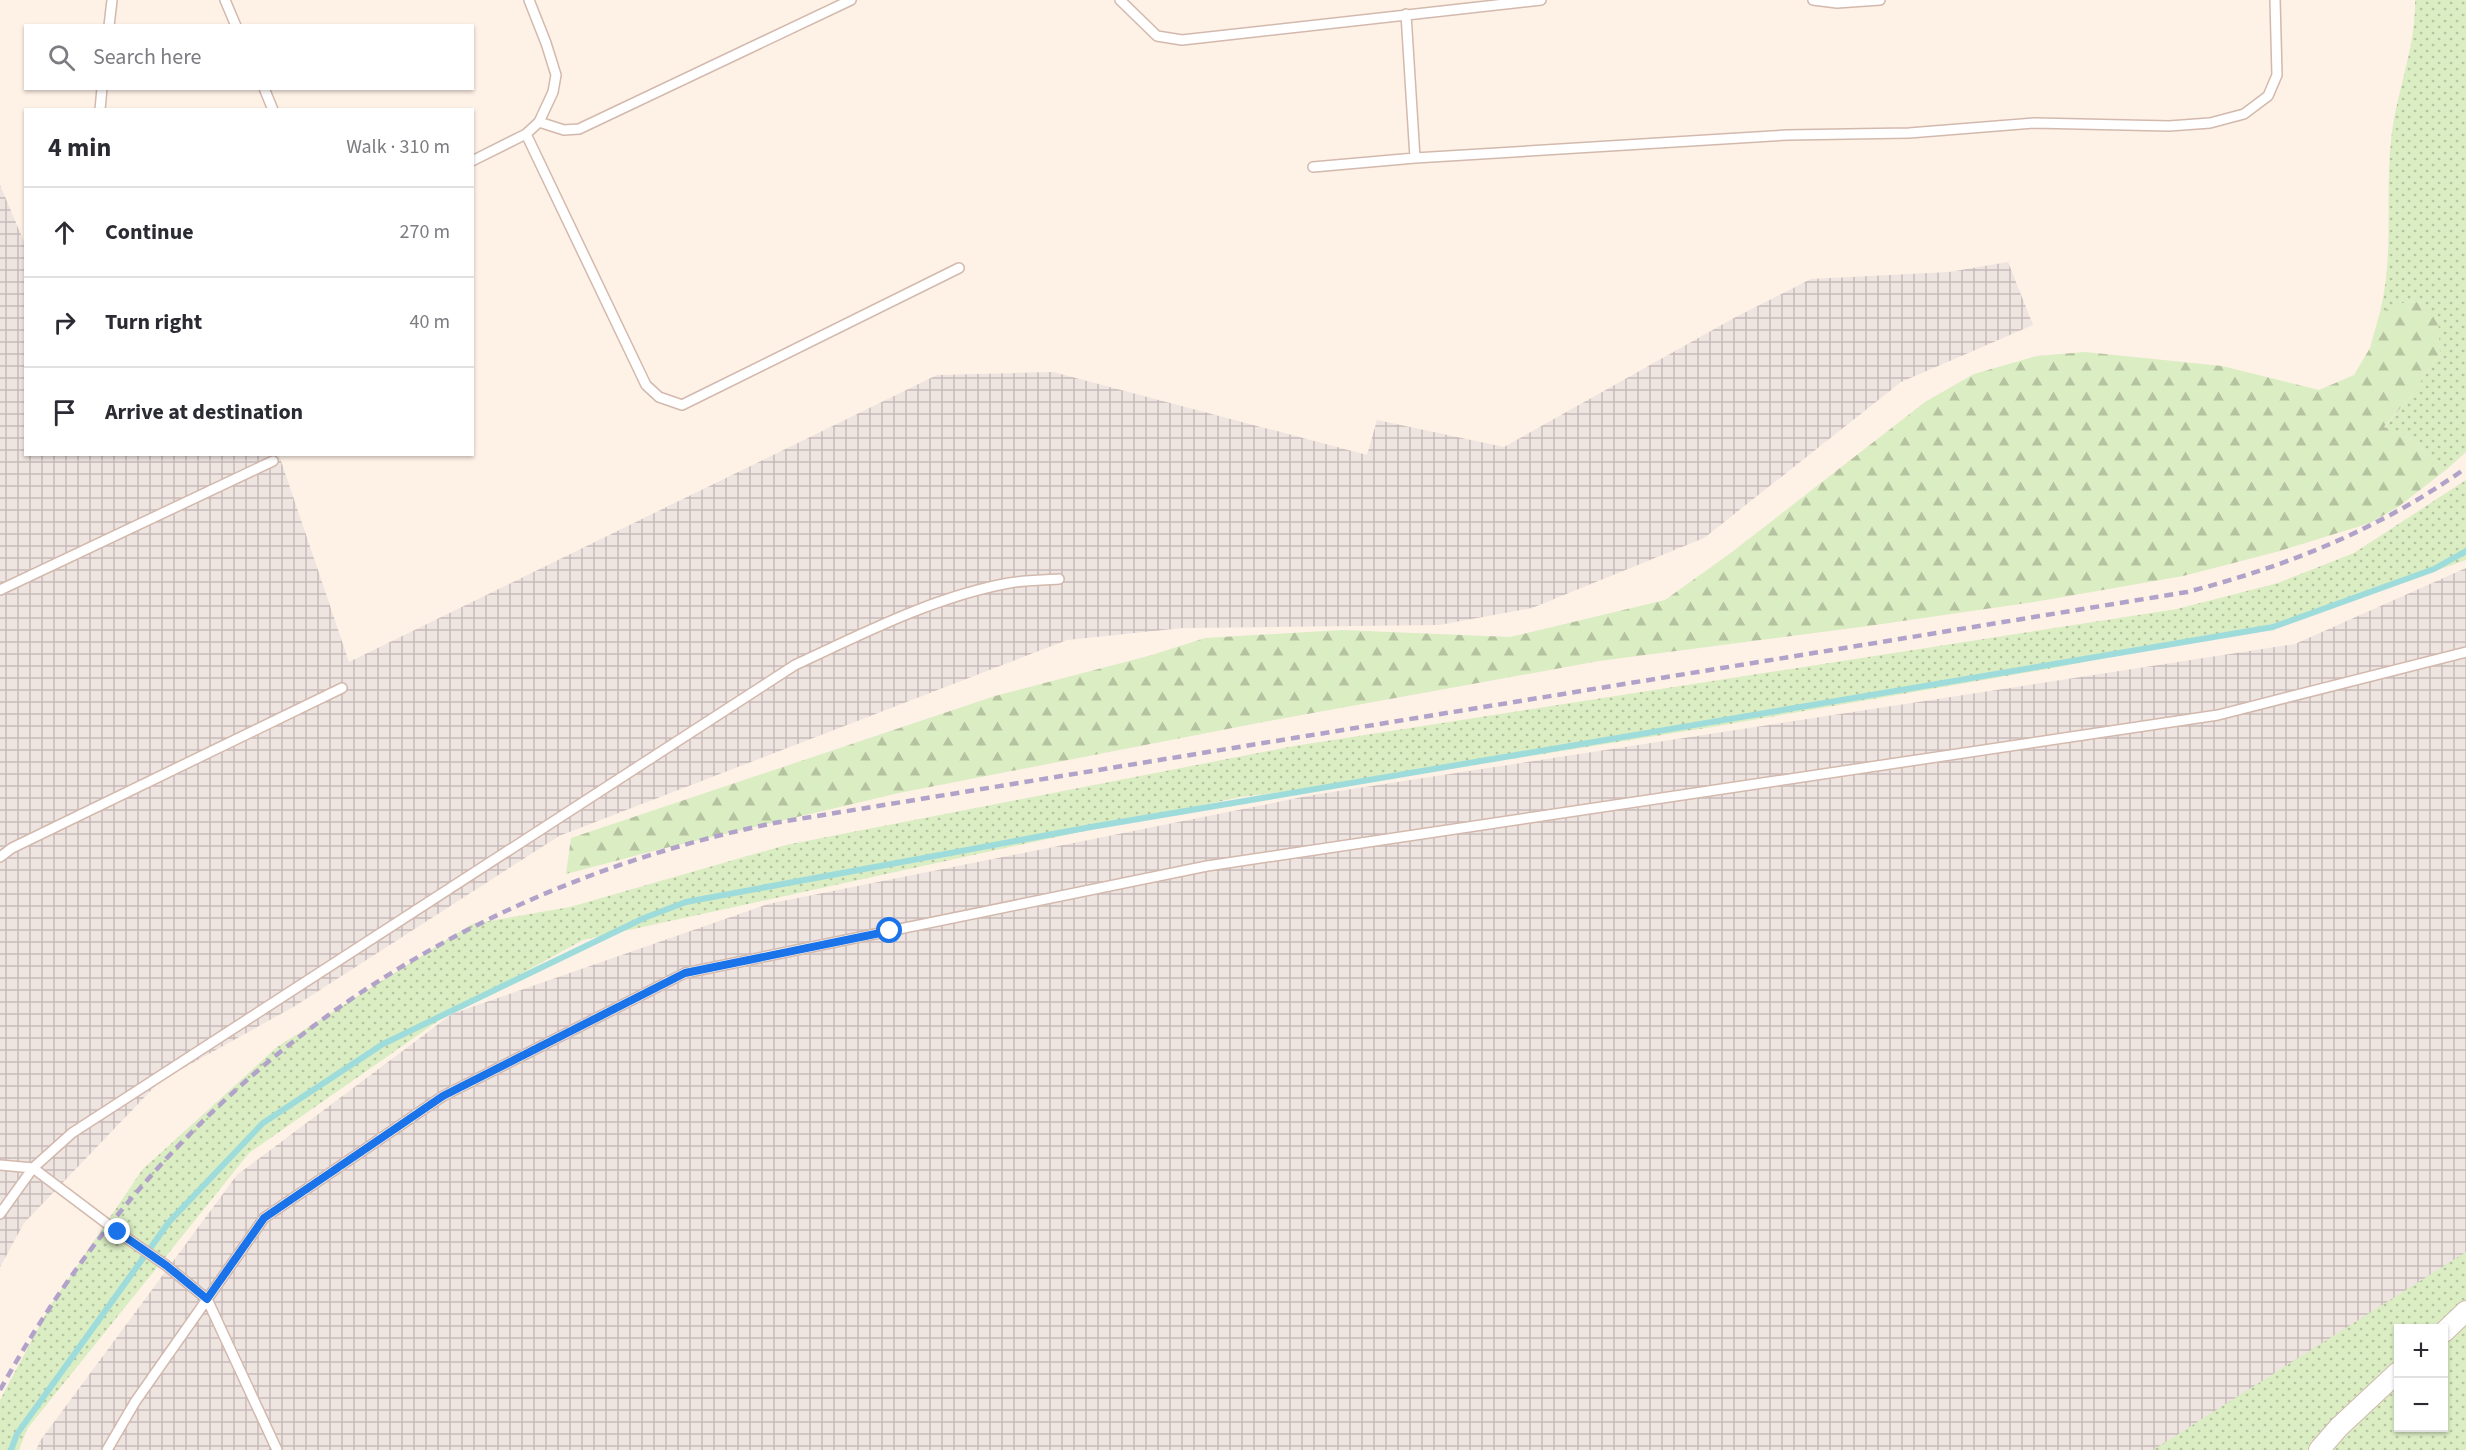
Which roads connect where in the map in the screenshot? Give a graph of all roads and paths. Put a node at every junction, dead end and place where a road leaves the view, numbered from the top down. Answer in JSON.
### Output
{"nodes":[{"id":1,"x":112,"y":0,"type":"edge"},
{"id":2,"x":225,"y":0,"type":"edge"},
{"id":3,"x":529,"y":0,"type":"edge"},
{"id":4,"x":851,"y":0,"type":"edge"},
{"id":5,"x":1120,"y":0,"type":"edge"},
{"id":6,"x":1541,"y":0,"type":"edge"},
{"id":7,"x":1813,"y":0,"type":"edge"},
{"id":8,"x":1880,"y":0,"type":"edge"},
{"id":9,"x":2275,"y":0,"type":"edge"},
{"id":10,"x":1406,"y":14,"type":"junction"},
{"id":11,"x":110,"y":24,"type":"edge"},
{"id":12,"x":235,"y":24,"type":"edge"},
{"id":13,"x":102,"y":90,"type":"edge"},
{"id":14,"x":265,"y":90,"type":"edge"},
{"id":15,"x":100,"y":108,"type":"edge"},
{"id":16,"x":272,"y":108,"type":"edge"},
{"id":17,"x":539,"y":122,"type":"junction"},
{"id":18,"x":526,"y":134,"type":"junction"},
{"id":19,"x":1414,"y":158,"type":"junction"},
{"id":20,"x":474,"y":160,"type":"edge"},
{"id":21,"x":1313,"y":167,"type":"dead end"},
{"id":22,"x":959,"y":268,"type":"dead end"},
{"id":23,"x":273,"y":461,"type":"dead end"},
{"id":24,"x":1059,"y":579,"type":"dead end"},
{"id":25,"x":0,"y":590,"type":"edge"},
{"id":26,"x":2466,"y":652,"type":"edge"},
{"id":27,"x":342,"y":688,"type":"dead end"},
{"id":28,"x":0,"y":857,"type":"edge"},
{"id":29,"x":0,"y":1165,"type":"edge"},
{"id":30,"x":33,"y":1168,"type":"junction"},
{"id":31,"x":0,"y":1214,"type":"edge"},
{"id":32,"x":207,"y":1299,"type":"junction"},
{"id":33,"x":2466,"y":1311,"type":"edge"},
{"id":34,"x":2448,"y":1328,"type":"edge"},
{"id":35,"x":2394,"y":1376,"type":"edge"},
{"id":36,"x":106,"y":1450,"type":"edge"},
{"id":37,"x":277,"y":1450,"type":"edge"},
{"id":38,"x":2319,"y":1450,"type":"edge"}],
"edges":[{"from":1,"to":11,"type":"lane"},
{"from":2,"to":12,"type":"lane"},
{"from":3,"to":17,"type":"lane"},
{"from":4,"to":17,"type":"lane"},
{"from":5,"to":10,"type":"lane"},
{"from":6,"to":10,"type":"lane"},
{"from":7,"to":8,"type":"lane"},
{"from":9,"to":19,"type":"lane"},
{"from":10,"to":19,"type":"lane"},
{"from":13,"to":15,"type":"lane"},
{"from":14,"to":16,"type":"lane"},
{"from":17,"to":18,"type":"lane"},
{"from":18,"to":20,"type":"lane"},
{"from":18,"to":22,"type":"lane"},
{"from":19,"to":21,"type":"lane"},
{"from":23,"to":25,"type":"lane"},
{"from":24,"to":30,"type":"lane"},
{"from":26,"to":32,"type":"lane"},
{"from":27,"to":28,"type":"lane"},
{"from":29,"to":30,"type":"lane"},
{"from":30,"to":31,"type":"lane"},
{"from":30,"to":32,"type":"lane"},
{"from":32,"to":36,"type":"lane"},
{"from":32,"to":37,"type":"lane"},
{"from":33,"to":34,"type":"street"},
{"from":35,"to":38,"type":"street"}]}
